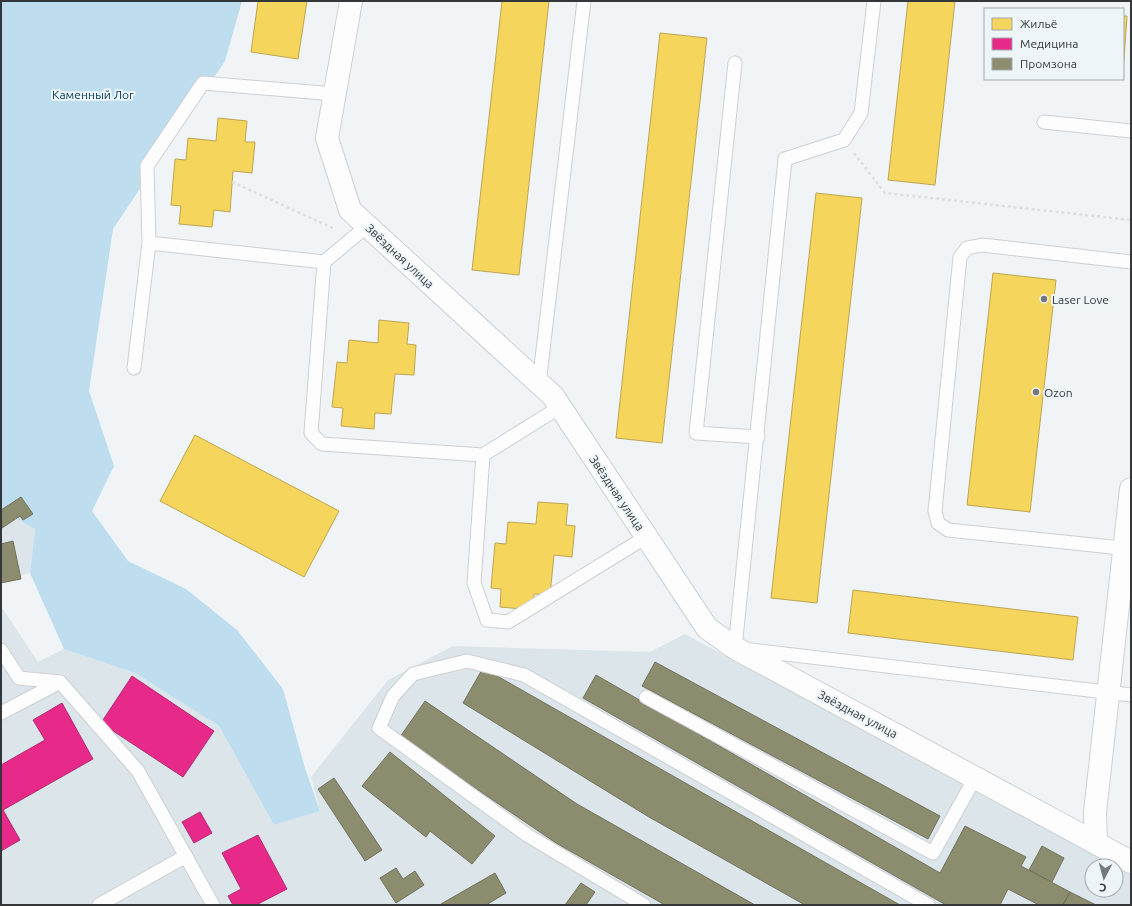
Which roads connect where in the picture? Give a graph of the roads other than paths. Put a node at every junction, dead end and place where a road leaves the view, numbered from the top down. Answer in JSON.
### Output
{"nodes":[{"id":1,"x":351,"y":1,"type":"edge"},
{"id":2,"x":584,"y":1,"type":"edge"},
{"id":3,"x":874,"y":1,"type":"edge"},
{"id":4,"x":735,"y":63,"type":"dead end"},
{"id":5,"x":335,"y":94,"type":"junction"},
{"id":6,"x":1044,"y":122,"type":"dead end"},
{"id":7,"x":1131,"y":131,"type":"edge"},
{"id":8,"x":360,"y":232,"type":"junction"},
{"id":9,"x":149,"y":243,"type":"junction"},
{"id":10,"x":324,"y":262,"type":"junction"},
{"id":11,"x":1131,"y":262,"type":"edge"},
{"id":12,"x":134,"y":368,"type":"dead end"},
{"id":13,"x":539,"y":384,"type":"junction"},
{"id":14,"x":560,"y":407,"type":"junction"},
{"id":15,"x":758,"y":437,"type":"junction"},
{"id":16,"x":483,"y":455,"type":"junction"},
{"id":17,"x":1131,"y":488,"type":"edge"},
{"id":18,"x":646,"y":537,"type":"junction"},
{"id":19,"x":1128,"y":549,"type":"edge"},
{"id":20,"x":735,"y":648,"type":"junction"},
{"id":21,"x":1,"y":650,"type":"edge"},
{"id":22,"x":60,"y":682,"type":"junction"},
{"id":23,"x":1108,"y":692,"type":"junction"},
{"id":24,"x":1131,"y":695,"type":"edge"},
{"id":25,"x":646,"y":697,"type":"dead end"},
{"id":26,"x":1,"y":712,"type":"edge"},
{"id":27,"x":975,"y":778,"type":"junction"},
{"id":28,"x":1096,"y":843,"type":"junction"},
{"id":29,"x":186,"y":856,"type":"junction"},
{"id":30,"x":1131,"y":862,"type":"edge"},
{"id":31,"x":99,"y":905,"type":"edge"},
{"id":32,"x":213,"y":905,"type":"edge"},
{"id":33,"x":644,"y":905,"type":"edge"},
{"id":34,"x":928,"y":905,"type":"edge"}],
"edges":[{"from":1,"to":5,"type":"street","name":"Звёздная улица"},
{"from":2,"to":13,"type":"lane"},
{"from":3,"to":15,"type":"lane"},
{"from":4,"to":15,"type":"lane"},
{"from":5,"to":8,"type":"street","name":"Звёздная улица"},
{"from":5,"to":9,"type":"lane"},
{"from":6,"to":7,"type":"lane"},
{"from":8,"to":10,"type":"lane"},
{"from":8,"to":13,"type":"street","name":"Звёздная улица"},
{"from":9,"to":10,"type":"lane"},
{"from":9,"to":12,"type":"lane"},
{"from":10,"to":16,"type":"lane"},
{"from":11,"to":19,"type":"lane"},
{"from":13,"to":14,"type":"street","name":"Звёздная улица"},
{"from":14,"to":16,"type":"lane"},
{"from":14,"to":18,"type":"street","name":"Звёздная улица"},
{"from":15,"to":20,"type":"lane"},
{"from":16,"to":18,"type":"lane"},
{"from":17,"to":19,"type":"street"},
{"from":18,"to":20,"type":"street","name":"Звёздная улица"},
{"from":19,"to":23,"type":"street"},
{"from":20,"to":23,"type":"lane"},
{"from":20,"to":27,"type":"street","name":"Звёздная улица"},
{"from":21,"to":22,"type":"lane"},
{"from":22,"to":26,"type":"lane"},
{"from":22,"to":29,"type":"lane"},
{"from":23,"to":24,"type":"lane"},
{"from":23,"to":28,"type":"street"},
{"from":25,"to":27,"type":"lane"},
{"from":27,"to":28,"type":"street","name":"Звёздная улица"},
{"from":28,"to":30,"type":"street","name":"Звёздная улица"},
{"from":29,"to":31,"type":"lane"},
{"from":29,"to":32,"type":"lane"},
{"from":33,"to":34,"type":"lane"}]}
